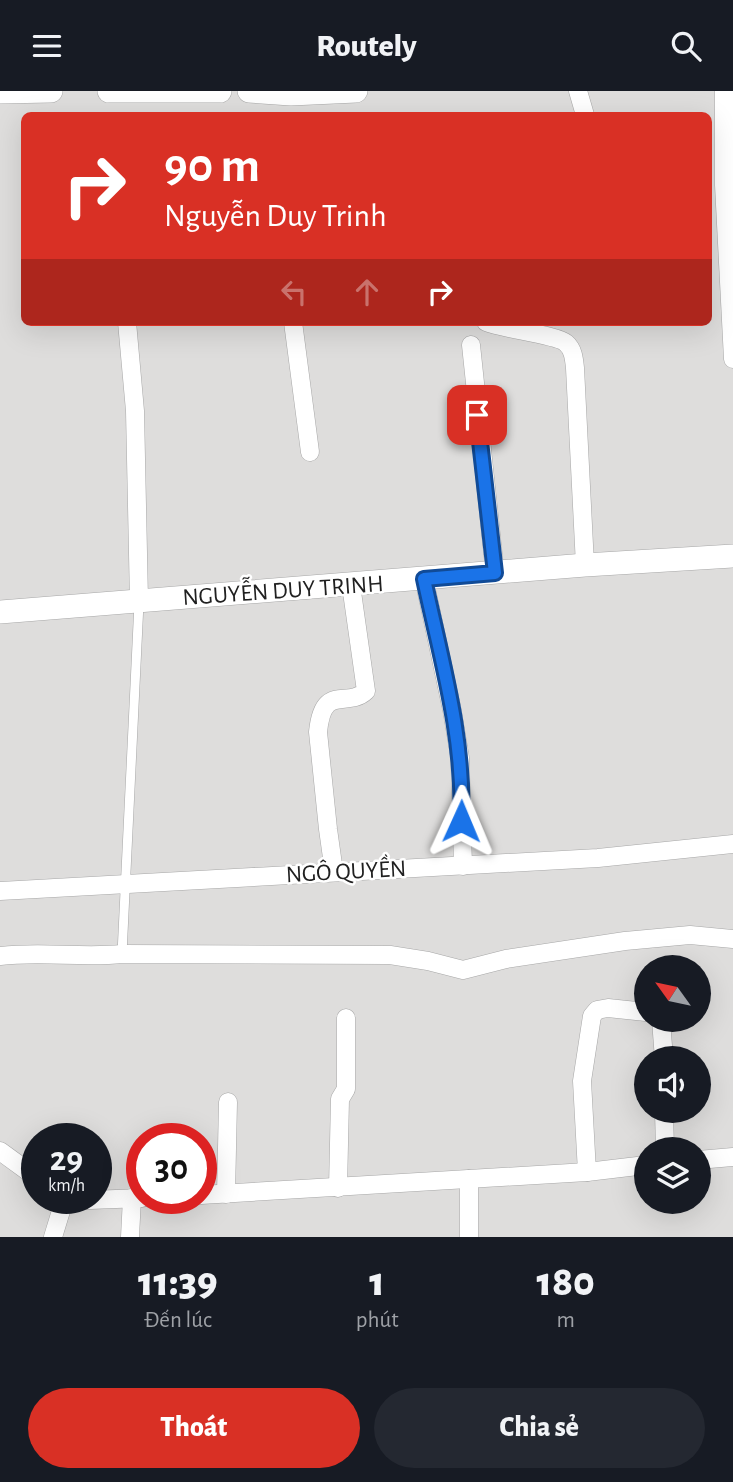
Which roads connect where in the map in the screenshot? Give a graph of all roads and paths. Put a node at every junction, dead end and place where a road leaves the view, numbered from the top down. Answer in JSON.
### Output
{"nodes":[{"id":1,"x":51,"y":91,"type":"edge"},
{"id":2,"x":109,"y":91,"type":"edge"},
{"id":3,"x":220,"y":91,"type":"edge"},
{"id":4,"x":249,"y":91,"type":"edge"},
{"id":5,"x":356,"y":91,"type":"edge"},
{"id":6,"x":578,"y":91,"type":"edge"},
{"id":7,"x":724,"y":91,"type":"edge"},
{"id":8,"x":0,"y":92,"type":"edge"},
{"id":9,"x":290,"y":92,"type":"edge"},
{"id":10,"x":584,"y":112,"type":"edge"},
{"id":11,"x":724,"y":184,"type":"junction"},
{"id":12,"x":712,"y":193,"type":"edge"},
{"id":13,"x":731,"y":260,"type":"edge"},
{"id":14,"x":127,"y":326,"type":"edge"},
{"id":15,"x":294,"y":326,"type":"edge"},
{"id":16,"x":500,"y":326,"type":"edge"},
{"id":17,"x":471,"y":345,"type":"dead end"},
{"id":18,"x":733,"y":358,"type":"edge"},
{"id":19,"x":310,"y":452,"type":"dead end"},
{"id":20,"x":733,"y":556,"type":"edge"},
{"id":21,"x":585,"y":565,"type":"junction"},
{"id":22,"x":495,"y":573,"type":"junction"},
{"id":23,"x":424,"y":579,"type":"junction"},
{"id":24,"x":351,"y":585,"type":"junction"},
{"id":25,"x":139,"y":601,"type":"junction"},
{"id":26,"x":0,"y":612,"type":"edge"},
{"id":27,"x":733,"y":844,"type":"edge"},
{"id":28,"x":463,"y":866,"type":"junction"},
{"id":29,"x":334,"y":872,"type":"junction"},
{"id":30,"x":126,"y":883,"type":"junction"},
{"id":31,"x":0,"y":891,"type":"edge"},
{"id":32,"x":733,"y":939,"type":"edge"},
{"id":33,"x":122,"y":954,"type":"junction"},
{"id":34,"x":0,"y":956,"type":"edge"},
{"id":35,"x":634,"y":1011,"type":"edge"},
{"id":36,"x":346,"y":1019,"type":"dead end"},
{"id":37,"x":229,"y":1102,"type":"dead end"},
{"id":38,"x":0,"y":1151,"type":"edge"},
{"id":39,"x":733,"y":1157,"type":"edge"},
{"id":40,"x":711,"y":1159,"type":"edge"},
{"id":41,"x":21,"y":1166,"type":"edge"},
{"id":42,"x":634,"y":1166,"type":"edge"},
{"id":43,"x":587,"y":1172,"type":"junction"},
{"id":44,"x":469,"y":1179,"type":"junction"},
{"id":45,"x":338,"y":1188,"type":"junction"},
{"id":46,"x":217,"y":1194,"type":"edge"},
{"id":47,"x":226,"y":1194,"type":"junction"},
{"id":48,"x":59,"y":1214,"type":"edge"},
{"id":49,"x":134,"y":1214,"type":"edge"},
{"id":50,"x":53,"y":1237,"type":"edge"},
{"id":51,"x":130,"y":1237,"type":"edge"},
{"id":52,"x":469,"y":1237,"type":"edge"}],
"edges":[{"from":1,"to":8,"type":"street"},
{"from":2,"to":3,"type":"street"},
{"from":4,"to":9,"type":"street"},
{"from":5,"to":9,"type":"street"},
{"from":6,"to":10,"type":"street"},
{"from":7,"to":11,"type":"street"},
{"from":11,"to":12,"type":"street"},
{"from":11,"to":13,"type":"street"},
{"from":13,"to":18,"type":"street"},
{"from":14,"to":25,"type":"street"},
{"from":15,"to":19,"type":"street"},
{"from":16,"to":21,"type":"street"},
{"from":17,"to":22,"type":"street"},
{"from":20,"to":21,"type":"street","name":"NGUYỄN DUY TRINH"},
{"from":21,"to":22,"type":"street","name":"NGUYỄN DUY TRINH"},
{"from":22,"to":23,"type":"street","name":"NGUYỄN DUY TRINH"},
{"from":23,"to":24,"type":"street","name":"NGUYỄN DUY TRINH"},
{"from":23,"to":28,"type":"street"},
{"from":24,"to":25,"type":"street","name":"NGUYỄN DUY TRINH"},
{"from":24,"to":29,"type":"street"},
{"from":25,"to":26,"type":"street","name":"NGUYỄN DUY TRINH"},
{"from":25,"to":30,"type":"lane"},
{"from":27,"to":28,"type":"street","name":"NGÔ QUYỀN"},
{"from":28,"to":29,"type":"street","name":"NGÔ QUYỀN"},
{"from":29,"to":30,"type":"street","name":"NGÔ QUYỀN"},
{"from":30,"to":31,"type":"street","name":"NGÔ QUYỀN"},
{"from":30,"to":33,"type":"lane"},
{"from":32,"to":33,"type":"street"},
{"from":33,"to":34,"type":"street"},
{"from":35,"to":43,"type":"street"},
{"from":36,"to":45,"type":"street"},
{"from":37,"to":47,"type":"street"},
{"from":38,"to":41,"type":"street"},
{"from":39,"to":40,"type":"street"},
{"from":42,"to":43,"type":"street"},
{"from":43,"to":44,"type":"street"},
{"from":44,"to":45,"type":"street"},
{"from":44,"to":52,"type":"street"},
{"from":45,"to":47,"type":"street"},
{"from":46,"to":47,"type":"street"},
{"from":48,"to":50,"type":"street"},
{"from":49,"to":51,"type":"street"}]}
